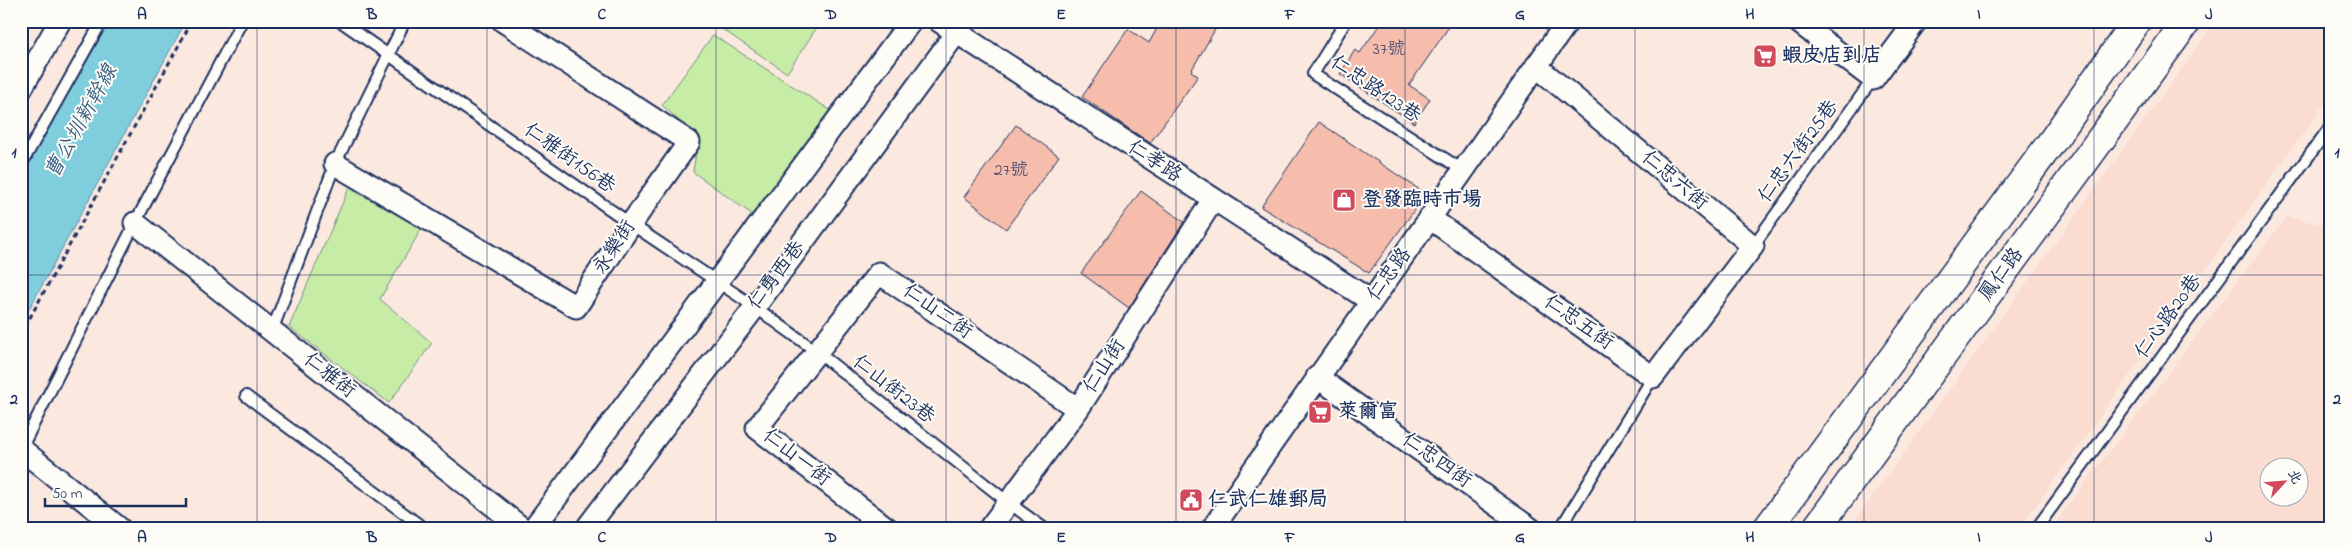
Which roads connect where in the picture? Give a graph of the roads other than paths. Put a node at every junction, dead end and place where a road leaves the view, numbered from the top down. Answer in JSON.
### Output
{"nodes":[{"id":1,"x":60,"y":21,"type":"edge"},
{"id":2,"x":102,"y":21,"type":"edge"},
{"id":3,"x":242,"y":21,"type":"edge"},
{"id":4,"x":340,"y":21,"type":"edge"},
{"id":5,"x":405,"y":21,"type":"edge"},
{"id":6,"x":503,"y":21,"type":"edge"},
{"id":7,"x":911,"y":21,"type":"edge"},
{"id":8,"x":939,"y":21,"type":"edge"},
{"id":9,"x":1346,"y":21,"type":"edge"},
{"id":10,"x":1568,"y":21,"type":"edge"},
{"id":11,"x":1797,"y":21,"type":"edge"},
{"id":12,"x":1916,"y":21,"type":"edge"},
{"id":13,"x":2137,"y":21,"type":"edge"},
{"id":14,"x":2187,"y":21,"type":"edge"},
{"id":15,"x":961,"y":27,"type":"edge"},
{"id":16,"x":389,"y":56,"type":"junction"},
{"id":17,"x":1536,"y":66,"type":"junction"},
{"id":18,"x":1873,"y":79,"type":"junction"},
{"id":19,"x":21,"y":89,"type":"edge"},
{"id":20,"x":2330,"y":127,"type":"edge"},
{"id":21,"x":335,"y":164,"type":"junction"},
{"id":22,"x":21,"y":165,"type":"edge"},
{"id":23,"x":1464,"y":170,"type":"junction"},
{"id":24,"x":1213,"y":200,"type":"junction"},
{"id":25,"x":1431,"y":219,"type":"junction"},
{"id":26,"x":135,"y":223,"type":"junction"},
{"id":27,"x":631,"y":224,"type":"junction"},
{"id":28,"x":1753,"y":246,"type":"junction"},
{"id":29,"x":717,"y":281,"type":"junction"},
{"id":30,"x":1370,"y":301,"type":"junction"},
{"id":31,"x":754,"y":307,"type":"junction"},
{"id":32,"x":272,"y":332,"type":"junction"},
{"id":33,"x":816,"y":351,"type":"junction"},
{"id":34,"x":1317,"y":377,"type":"junction"},
{"id":35,"x":1654,"y":377,"type":"junction"},
{"id":36,"x":246,"y":396,"type":"dead end"},
{"id":37,"x":1078,"y":409,"type":"junction"},
{"id":38,"x":21,"y":449,"type":"edge"},
{"id":39,"x":1009,"y":503,"type":"junction"},
{"id":40,"x":120,"y":529,"type":"edge"},
{"id":41,"x":425,"y":529,"type":"edge"},
{"id":42,"x":523,"y":529,"type":"edge"},
{"id":43,"x":533,"y":529,"type":"edge"},
{"id":44,"x":586,"y":529,"type":"edge"},
{"id":45,"x":888,"y":529,"type":"edge"},
{"id":46,"x":989,"y":529,"type":"edge"},
{"id":47,"x":1046,"y":529,"type":"edge"},
{"id":48,"x":1212,"y":529,"type":"edge"},
{"id":49,"x":1531,"y":529,"type":"edge"},
{"id":50,"x":1560,"y":529,"type":"edge"},
{"id":51,"x":1767,"y":529,"type":"edge"},
{"id":52,"x":1816,"y":529,"type":"edge"},
{"id":53,"x":2036,"y":529,"type":"edge"}],
"edges":[{"from":1,"to":19,"type":"street"},
{"from":2,"to":22,"type":"lane"},
{"from":3,"to":26,"type":"lane"},
{"from":4,"to":16,"type":"lane","name":"仁雅街156巷"},
{"from":5,"to":16,"type":"lane"},
{"from":6,"to":27,"type":"street","name":"永樂街"},
{"from":7,"to":29,"type":"street"},
{"from":8,"to":15,"type":"street","name":"仁孝路"},
{"from":9,"to":23,"type":"lane","name":"仁忠路123巷"},
{"from":10,"to":17,"type":"street","name":"仁忠路"},
{"from":11,"to":18,"type":"street"},
{"from":12,"to":18,"type":"street"},
{"from":13,"to":51,"type":"main road","name":"鳳仁路"},
{"from":14,"to":52,"type":"main road","name":"鳳仁路"},
{"from":15,"to":24,"type":"street","name":"仁孝路"},
{"from":15,"to":31,"type":"street","name":"仁勇西巷"},
{"from":16,"to":21,"type":"lane"},
{"from":16,"to":27,"type":"lane","name":"仁雅街156巷"},
{"from":17,"to":23,"type":"street","name":"仁忠路"},
{"from":17,"to":28,"type":"street","name":"仁忠六街"},
{"from":18,"to":28,"type":"lane","name":"仁忠六街25巷"},
{"from":20,"to":53,"type":"lane","name":"仁心路20巷"},
{"from":21,"to":27,"type":"street","name":"永樂街"},
{"from":21,"to":32,"type":"lane"},
{"from":23,"to":25,"type":"street","name":"仁忠路"},
{"from":24,"to":30,"type":"street","name":"仁孝路"},
{"from":24,"to":37,"type":"street","name":"仁山街"},
{"from":25,"to":30,"type":"street","name":"仁忠路"},
{"from":25,"to":35,"type":"street","name":"仁忠五街"},
{"from":26,"to":32,"type":"street","name":"仁雅街"},
{"from":26,"to":38,"type":"lane"},
{"from":27,"to":29,"type":"lane","name":"仁雅街156巷"},
{"from":28,"to":35,"type":"street"},
{"from":29,"to":31,"type":"lane","name":"仁雅街156巷"},
{"from":29,"to":43,"type":"street"},
{"from":30,"to":34,"type":"street","name":"仁忠路"},
{"from":31,"to":33,"type":"lane","name":"仁山街23巷"},
{"from":31,"to":44,"type":"street","name":"仁勇西巷"},
{"from":32,"to":42,"type":"street","name":"仁雅街"},
{"from":33,"to":37,"type":"street","name":"仁山二街"},
{"from":33,"to":39,"type":"lane","name":"仁山街23巷"},
{"from":33,"to":45,"type":"street","name":"仁山一街"},
{"from":34,"to":48,"type":"street","name":"仁忠路"},
{"from":34,"to":49,"type":"street","name":"仁忠四街"},
{"from":35,"to":50,"type":"lane"},
{"from":36,"to":41,"type":"lane"},
{"from":37,"to":39,"type":"street","name":"仁山街"},
{"from":38,"to":40,"type":"street"},
{"from":39,"to":46,"type":"street","name":"仁山街"},
{"from":39,"to":47,"type":"lane","name":"仁山街23巷"}]}
